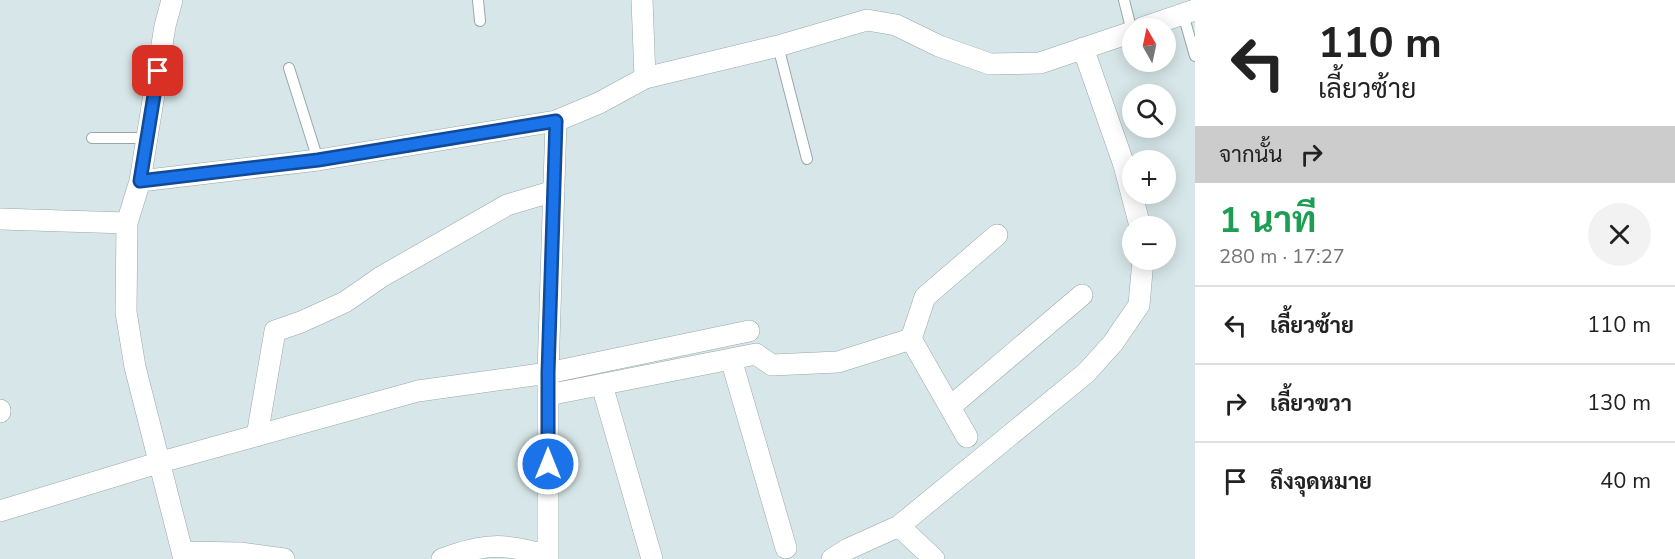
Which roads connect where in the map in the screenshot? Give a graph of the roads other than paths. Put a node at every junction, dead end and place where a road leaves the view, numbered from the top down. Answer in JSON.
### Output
{"nodes":[{"id":1,"x":171,"y":0,"type":"edge"},
{"id":2,"x":478,"y":0,"type":"edge"},
{"id":3,"x":642,"y":0,"type":"edge"},
{"id":4,"x":1124,"y":0,"type":"edge"},
{"id":5,"x":1189,"y":12,"type":"edge"},
{"id":6,"x":1128,"y":18,"type":"edge"},
{"id":7,"x":1171,"y":18,"type":"edge"},
{"id":8,"x":480,"y":21,"type":"dead end"},
{"id":9,"x":1122,"y":35,"type":"edge"},
{"id":10,"x":778,"y":46,"type":"junction"},
{"id":11,"x":1083,"y":48,"type":"junction"},
{"id":12,"x":1195,"y":56,"type":"edge"},
{"id":13,"x":289,"y":68,"type":"dead end"},
{"id":14,"x":645,"y":78,"type":"junction"},
{"id":15,"x":556,"y":121,"type":"junction"},
{"id":16,"x":92,"y":138,"type":"dead end"},
{"id":17,"x":148,"y":138,"type":"junction"},
{"id":18,"x":807,"y":159,"type":"dead end"},
{"id":19,"x":318,"y":160,"type":"junction"},
{"id":20,"x":140,"y":181,"type":"junction"},
{"id":21,"x":554,"y":191,"type":"junction"},
{"id":22,"x":1137,"y":216,"type":"edge"},
{"id":23,"x":0,"y":219,"type":"edge"},
{"id":24,"x":127,"y":223,"type":"junction"},
{"id":25,"x":997,"y":235,"type":"dead end"},
{"id":26,"x":1142,"y":270,"type":"edge"},
{"id":27,"x":1082,"y":295,"type":"dead end"},
{"id":28,"x":748,"y":331,"type":"dead end"},
{"id":29,"x":911,"y":339,"type":"junction"},
{"id":30,"x":731,"y":359,"type":"junction"},
{"id":31,"x":548,"y":373,"type":"junction"},
{"id":32,"x":602,"y":384,"type":"junction"},
{"id":33,"x":548,"y":395,"type":"junction"},
{"id":34,"x":950,"y":407,"type":"junction"},
{"id":35,"x":257,"y":436,"type":"junction"},
{"id":36,"x":967,"y":437,"type":"dead end"},
{"id":37,"x":161,"y":462,"type":"junction"},
{"id":38,"x":0,"y":511,"type":"edge"},
{"id":39,"x":899,"y":526,"type":"junction"},
{"id":40,"x":786,"y":548,"type":"dead end"},
{"id":41,"x":184,"y":555,"type":"edge"},
{"id":42,"x":548,"y":557,"type":"edge"},
{"id":43,"x":284,"y":559,"type":"edge"},
{"id":44,"x":442,"y":559,"type":"edge"},
{"id":45,"x":652,"y":559,"type":"edge"},
{"id":46,"x":832,"y":559,"type":"edge"},
{"id":47,"x":934,"y":559,"type":"edge"}],
"edges":[{"from":1,"to":17,"type":"street"},
{"from":2,"to":8,"type":"lane"},
{"from":3,"to":14,"type":"street"},
{"from":4,"to":6,"type":"lane"},
{"from":5,"to":7,"type":"street"},
{"from":5,"to":12,"type":"lane"},
{"from":9,"to":11,"type":"street"},
{"from":10,"to":11,"type":"street"},
{"from":10,"to":14,"type":"street"},
{"from":10,"to":18,"type":"lane"},
{"from":11,"to":22,"type":"street"},
{"from":13,"to":19,"type":"lane"},
{"from":14,"to":15,"type":"street"},
{"from":15,"to":19,"type":"street"},
{"from":15,"to":21,"type":"street"},
{"from":16,"to":17,"type":"lane"},
{"from":17,"to":20,"type":"street"},
{"from":19,"to":20,"type":"street"},
{"from":20,"to":24,"type":"street"},
{"from":21,"to":31,"type":"street"},
{"from":21,"to":35,"type":"street"},
{"from":23,"to":24,"type":"street"},
{"from":24,"to":37,"type":"street"},
{"from":25,"to":29,"type":"street"},
{"from":26,"to":39,"type":"street"},
{"from":27,"to":34,"type":"street"},
{"from":28,"to":31,"type":"street"},
{"from":29,"to":30,"type":"street"},
{"from":29,"to":34,"type":"street"},
{"from":30,"to":32,"type":"street"},
{"from":30,"to":40,"type":"street"},
{"from":31,"to":33,"type":"street"},
{"from":31,"to":35,"type":"street"},
{"from":32,"to":33,"type":"street"},
{"from":32,"to":45,"type":"street"},
{"from":33,"to":42,"type":"street"},
{"from":34,"to":36,"type":"street"},
{"from":35,"to":37,"type":"street"},
{"from":37,"to":38,"type":"street"},
{"from":37,"to":41,"type":"street"},
{"from":39,"to":46,"type":"street"},
{"from":39,"to":47,"type":"street"},
{"from":41,"to":43,"type":"street"},
{"from":42,"to":44,"type":"street"}]}
